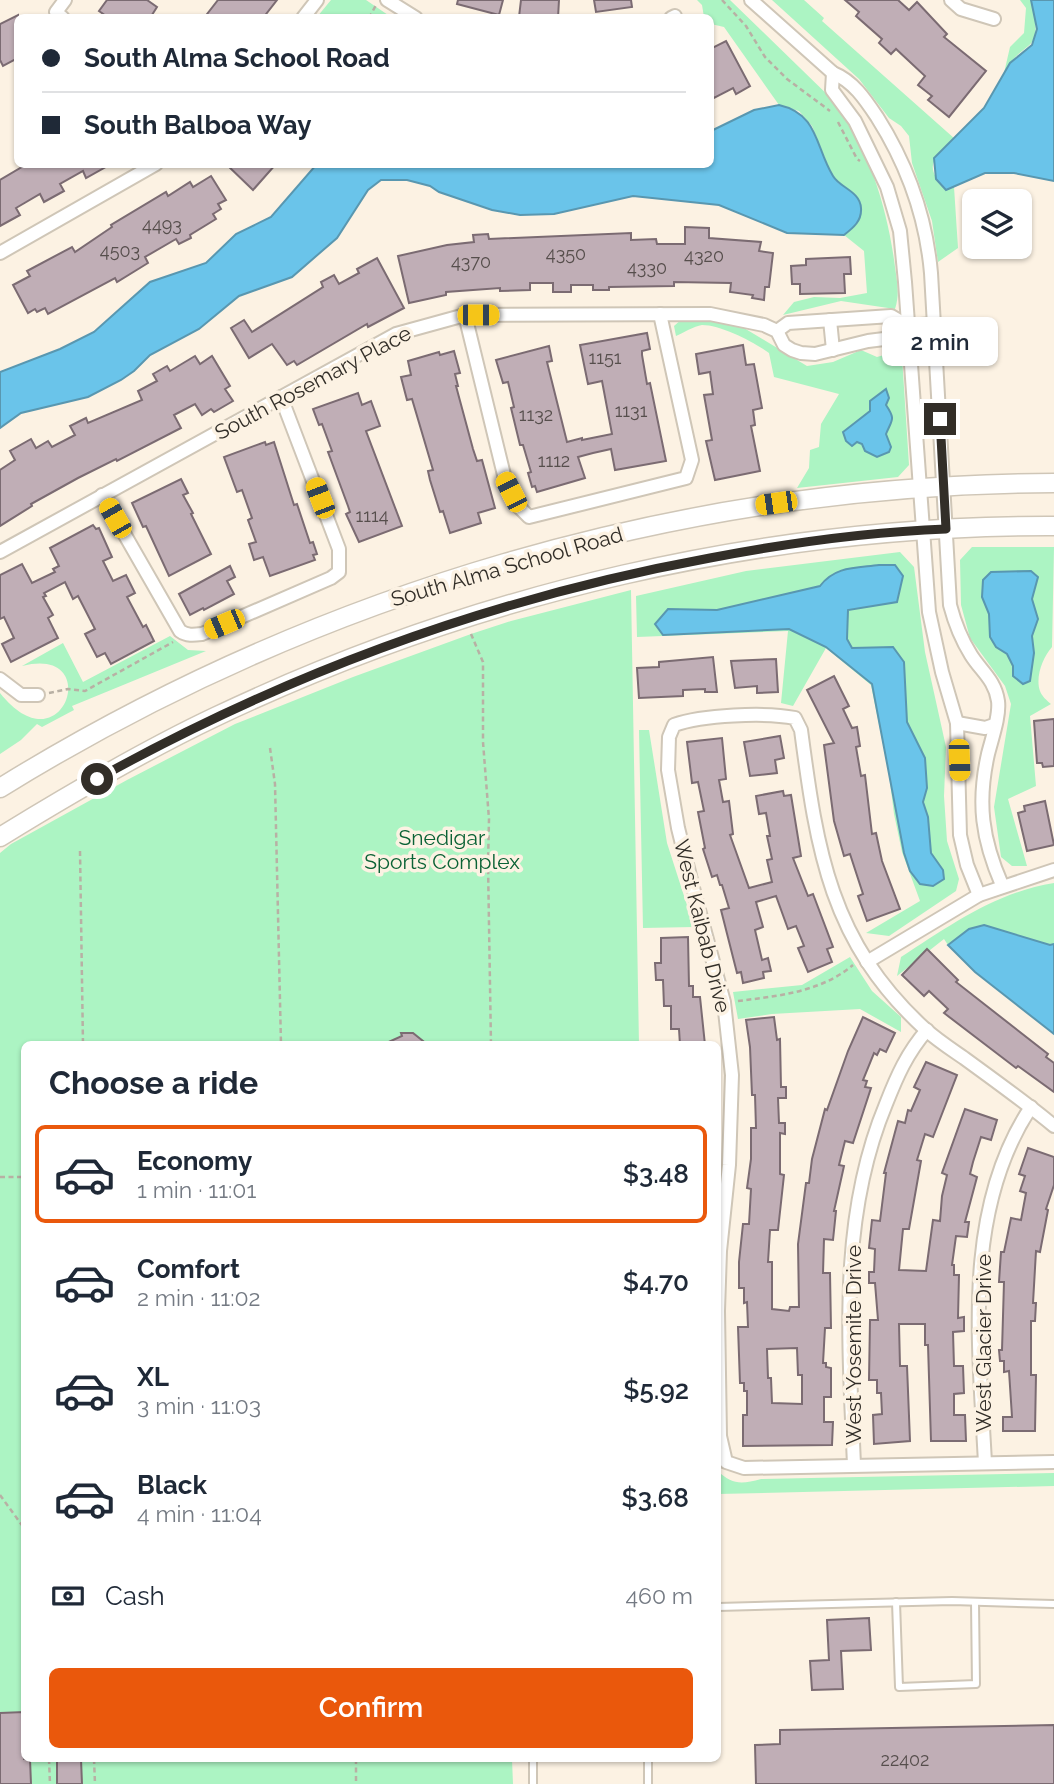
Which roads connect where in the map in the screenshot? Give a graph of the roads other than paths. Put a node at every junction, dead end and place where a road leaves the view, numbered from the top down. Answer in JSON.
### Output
{"nodes":[{"id":1,"x":65,"y":0,"type":"edge"},
{"id":2,"x":317,"y":0,"type":"edge"},
{"id":3,"x":387,"y":0,"type":"edge"},
{"id":4,"x":751,"y":0,"type":"edge"},
{"id":5,"x":951,"y":0,"type":"edge"},
{"id":6,"x":58,"y":14,"type":"edge"},
{"id":7,"x":306,"y":14,"type":"edge"},
{"id":8,"x":410,"y":14,"type":"edge"},
{"id":9,"x":994,"y":19,"type":"dead end"},
{"id":10,"x":832,"y":73,"type":"junction"},
{"id":11,"x":883,"y":127,"type":"junction"},
{"id":12,"x":866,"y":139,"type":"junction"},
{"id":13,"x":149,"y":168,"type":"edge"},
{"id":14,"x":0,"y":253,"type":"edge"},
{"id":15,"x":660,"y":314,"type":"junction"},
{"id":16,"x":465,"y":315,"type":"junction"},
{"id":17,"x":830,"y":320,"type":"junction"},
{"id":18,"x":933,"y":324,"type":"junction"},
{"id":19,"x":908,"y":326,"type":"junction"},
{"id":20,"x":777,"y":331,"type":"junction"},
{"id":21,"x":833,"y":350,"type":"junction"},
{"id":22,"x":281,"y":397,"type":"junction"},
{"id":23,"x":1054,"y":483,"type":"edge"},
{"id":24,"x":944,"y":486,"type":"junction"},
{"id":25,"x":919,"y":488,"type":"junction"},
{"id":26,"x":102,"y":495,"type":"junction"},
{"id":27,"x":1054,"y":526,"type":"edge"},
{"id":28,"x":946,"y":529,"type":"junction"},
{"id":29,"x":922,"y":530,"type":"junction"},
{"id":30,"x":0,"y":552,"type":"edge"},
{"id":31,"x":0,"y":680,"type":"edge"},
{"id":32,"x":38,"y":695,"type":"road end"},
{"id":33,"x":957,"y":723,"type":"junction"},
{"id":34,"x":994,"y":725,"type":"junction"},
{"id":35,"x":0,"y":788,"type":"edge"},
{"id":36,"x":0,"y":837,"type":"edge"},
{"id":37,"x":1054,"y":870,"type":"edge"},
{"id":38,"x":1002,"y":886,"type":"junction"},
{"id":39,"x":979,"y":894,"type":"junction"},
{"id":40,"x":865,"y":959,"type":"junction"},
{"id":41,"x":927,"y":1030,"type":"junction"},
{"id":42,"x":1031,"y":1107,"type":"junction"},
{"id":43,"x":1054,"y":1126,"type":"edge"},
{"id":44,"x":721,"y":1241,"type":"edge"},
{"id":45,"x":721,"y":1440,"type":"edge"},
{"id":46,"x":1054,"y":1462,"type":"edge"},
{"id":47,"x":985,"y":1463,"type":"junction"},
{"id":48,"x":854,"y":1465,"type":"junction"},
{"id":49,"x":896,"y":1602,"type":"junction"},
{"id":50,"x":975,"y":1602,"type":"junction"},
{"id":51,"x":1054,"y":1604,"type":"edge"},
{"id":52,"x":721,"y":1607,"type":"edge"},
{"id":53,"x":533,"y":1762,"type":"edge"},
{"id":54,"x":648,"y":1762,"type":"edge"},
{"id":55,"x":533,"y":1784,"type":"edge"},
{"id":56,"x":648,"y":1784,"type":"edge"}],
"edges":[{"from":1,"to":6,"type":"street"},
{"from":2,"to":7,"type":"street"},
{"from":3,"to":8,"type":"street"},
{"from":4,"to":10,"type":"street"},
{"from":5,"to":9,"type":"street"},
{"from":10,"to":11,"type":"street"},
{"from":10,"to":12,"type":"street"},
{"from":11,"to":12,"type":"street"},
{"from":11,"to":18,"type":"street"},
{"from":12,"to":19,"type":"street"},
{"from":13,"to":14,"type":"street"},
{"from":15,"to":16,"type":"street","name":"South Rosemary Place"},
{"from":15,"to":16,"type":"street"},
{"from":15,"to":20,"type":"street","name":"South Rosemary Place"},
{"from":16,"to":22,"type":"street","name":"South Rosemary Place"},
{"from":17,"to":19,"type":"street","name":"South Rosemary Place"},
{"from":17,"to":20,"type":"street","name":"South Rosemary Place"},
{"from":17,"to":21,"type":"street"},
{"from":18,"to":19,"type":"street","name":"South Rosemary Place"},
{"from":18,"to":24,"type":"street"},
{"from":19,"to":21,"type":"street","name":"South Rosemary Place"},
{"from":19,"to":25,"type":"street"},
{"from":20,"to":21,"type":"street","name":"South Rosemary Place"},
{"from":22,"to":26,"type":"street","name":"South Rosemary Place"},
{"from":22,"to":26,"type":"street"},
{"from":23,"to":24,"type":"main road","name":"South Alma School Road"},
{"from":24,"to":25,"type":"main road","name":"South Alma School Road"},
{"from":24,"to":28,"type":"street"},
{"from":25,"to":29,"type":"street"},
{"from":25,"to":35,"type":"main road","name":"South Alma School Road"},
{"from":26,"to":30,"type":"street","name":"South Rosemary Place"},
{"from":27,"to":28,"type":"main road","name":"South Alma School Road"},
{"from":28,"to":29,"type":"main road","name":"South Alma School Road"},
{"from":28,"to":34,"type":"street"},
{"from":29,"to":33,"type":"street"},
{"from":29,"to":36,"type":"main road","name":"South Alma School Road"},
{"from":31,"to":32,"type":"street"},
{"from":33,"to":34,"type":"street"},
{"from":33,"to":39,"type":"street"},
{"from":34,"to":38,"type":"street"},
{"from":37,"to":38,"type":"street"},
{"from":38,"to":39,"type":"street"},
{"from":39,"to":40,"type":"street"},
{"from":40,"to":41,"type":"street"},
{"from":40,"to":44,"type":"street","name":"West Kaibab Drive"},
{"from":41,"to":42,"type":"street"},
{"from":41,"to":48,"type":"street","name":"West Yosemite Drive"},
{"from":42,"to":43,"type":"street"},
{"from":42,"to":47,"type":"street","name":"West Glacier Drive"},
{"from":45,"to":48,"type":"street","name":"West Kaibab Drive"},
{"from":46,"to":47,"type":"street"},
{"from":47,"to":48,"type":"street"},
{"from":49,"to":50,"type":"lane"},
{"from":49,"to":50,"type":"lane"},
{"from":49,"to":52,"type":"lane"},
{"from":50,"to":51,"type":"lane"},
{"from":53,"to":55,"type":"lane"},
{"from":54,"to":56,"type":"lane"}]}
